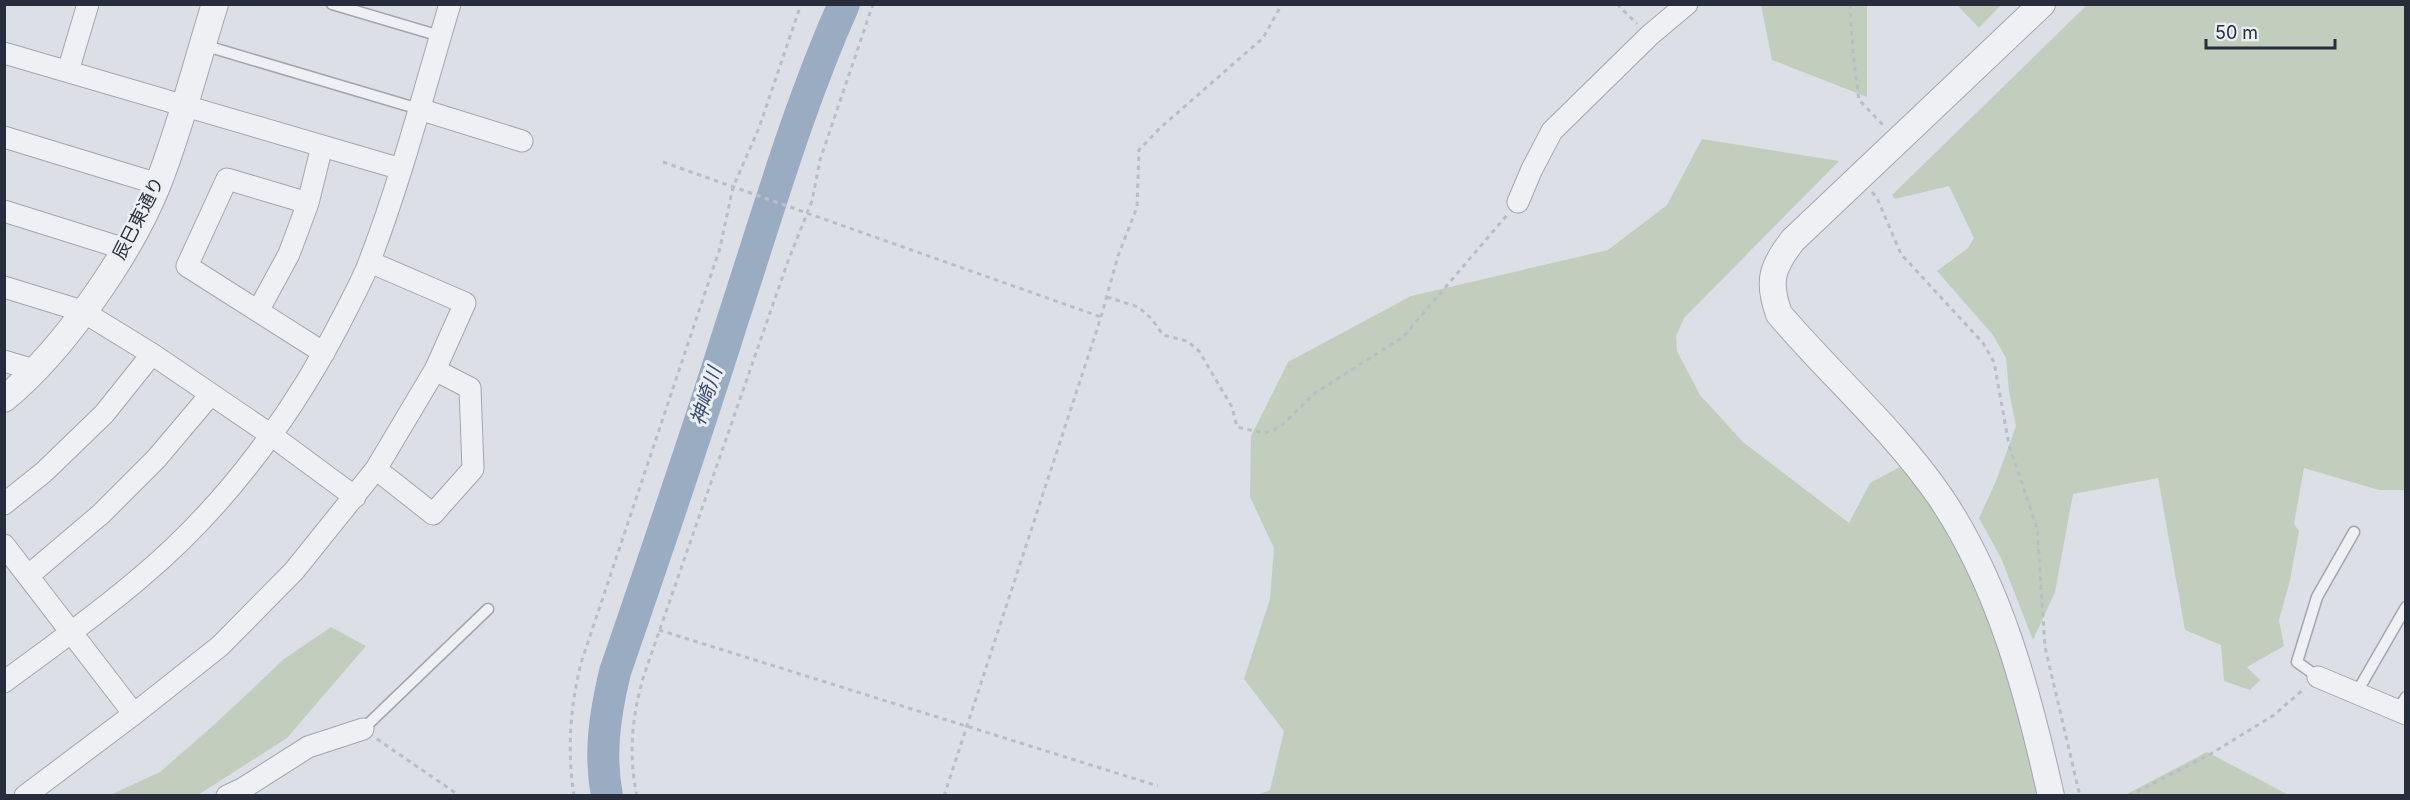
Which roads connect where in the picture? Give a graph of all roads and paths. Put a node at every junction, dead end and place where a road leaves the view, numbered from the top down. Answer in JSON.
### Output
{"nodes":[{"id":1,"x":88,"y":4,"type":"edge"},
{"id":2,"x":215,"y":4,"type":"edge"},
{"id":3,"x":332,"y":4,"type":"edge"},
{"id":4,"x":450,"y":4,"type":"edge"},
{"id":5,"x":801,"y":4,"type":"edge"},
{"id":6,"x":873,"y":4,"type":"edge"},
{"id":7,"x":1282,"y":4,"type":"edge"},
{"id":8,"x":1617,"y":4,"type":"edge"},
{"id":9,"x":1687,"y":4,"type":"edge"},
{"id":10,"x":1850,"y":4,"type":"edge"},
{"id":11,"x":2042,"y":4,"type":"edge"},
{"id":12,"x":1650,"y":35,"type":"junction"},
{"id":13,"x":440,"y":36,"type":"junction"},
{"id":14,"x":202,"y":45,"type":"junction"},
{"id":15,"x":4,"y":53,"type":"edge"},
{"id":16,"x":68,"y":71,"type":"junction"},
{"id":17,"x":184,"y":105,"type":"junction"},
{"id":18,"x":419,"y":109,"type":"junction"},
{"id":19,"x":4,"y":137,"type":"edge"},
{"id":20,"x":522,"y":141,"type":"dead end"},
{"id":21,"x":1898,"y":142,"type":"junction"},
{"id":22,"x":322,"y":146,"type":"junction"},
{"id":23,"x":663,"y":162,"type":"dead end"},
{"id":24,"x":401,"y":169,"type":"junction"},
{"id":25,"x":1860,"y":176,"type":"junction"},
{"id":26,"x":158,"y":184,"type":"junction"},
{"id":27,"x":733,"y":187,"type":"junction"},
{"id":28,"x":1518,"y":202,"type":"joint"},
{"id":29,"x":308,"y":203,"type":"junction"},
{"id":30,"x":4,"y":211,"type":"edge"},
{"id":31,"x":808,"y":212,"type":"junction"},
{"id":32,"x":125,"y":249,"type":"junction"},
{"id":33,"x":370,"y":262,"type":"junction"},
{"id":34,"x":4,"y":287,"type":"edge"},
{"id":35,"x":1107,"y":297,"type":"junction"},
{"id":36,"x":82,"y":311,"type":"junction"},
{"id":37,"x":258,"y":311,"type":"junction"},
{"id":38,"x":1101,"y":317,"type":"junction"},
{"id":39,"x":324,"y":352,"type":"junction"},
{"id":40,"x":153,"y":354,"type":"junction"},
{"id":41,"x":4,"y":361,"type":"edge"},
{"id":42,"x":34,"y":370,"type":"junction"},
{"id":43,"x":435,"y":370,"type":"junction"},
{"id":44,"x":211,"y":394,"type":"junction"},
{"id":45,"x":4,"y":399,"type":"edge"},
{"id":46,"x":271,"y":435,"type":"junction"},
{"id":47,"x":376,"y":469,"type":"junction"},
{"id":48,"x":355,"y":497,"type":"junction"},
{"id":49,"x":4,"y":504,"type":"edge"},
{"id":50,"x":2354,"y":532,"type":"dead end"},
{"id":51,"x":4,"y":545,"type":"edge"},
{"id":52,"x":28,"y":576,"type":"junction"},
{"id":53,"x":2406,"y":607,"type":"edge"},
{"id":54,"x":488,"y":609,"type":"dead end"},
{"id":55,"x":659,"y":630,"type":"junction"},
{"id":56,"x":71,"y":632,"type":"junction"},
{"id":57,"x":2318,"y":677,"type":"junction"},
{"id":58,"x":4,"y":682,"type":"edge"},
{"id":59,"x":2357,"y":692,"type":"junction"},
{"id":60,"x":2403,"y":707,"type":"edge"},
{"id":61,"x":135,"y":714,"type":"junction"},
{"id":62,"x":967,"y":727,"type":"junction"},
{"id":63,"x":363,"y":729,"type":"junction"},
{"id":64,"x":1158,"y":786,"type":"dead end"},
{"id":65,"x":26,"y":795,"type":"edge"},
{"id":66,"x":227,"y":795,"type":"edge"},
{"id":67,"x":460,"y":795,"type":"edge"},
{"id":68,"x":574,"y":795,"type":"edge"},
{"id":69,"x":637,"y":795,"type":"edge"},
{"id":70,"x":944,"y":795,"type":"edge"},
{"id":71,"x":2051,"y":795,"type":"edge"},
{"id":72,"x":2080,"y":795,"type":"edge"},
{"id":73,"x":2129,"y":795,"type":"edge"}],
"edges":[{"from":1,"to":16,"type":"street"},
{"from":2,"to":14,"type":"street","name":"辰巳東通り"},
{"from":3,"to":13,"type":"lane"},
{"from":4,"to":13,"type":"street"},
{"from":5,"to":27,"type":"path"},
{"from":6,"to":31,"type":"path"},
{"from":7,"to":35,"type":"path"},
{"from":8,"to":12,"type":"path"},
{"from":9,"to":12,"type":"street"},
{"from":10,"to":21,"type":"path"},
{"from":11,"to":21,"type":"street"},
{"from":12,"to":28,"type":"street"},
{"from":13,"to":18,"type":"street"},
{"from":14,"to":17,"type":"street","name":"辰巳東通り"},
{"from":14,"to":18,"type":"lane"},
{"from":15,"to":16,"type":"street"},
{"from":16,"to":17,"type":"street"},
{"from":17,"to":22,"type":"street"},
{"from":17,"to":26,"type":"street","name":"辰巳東通り"},
{"from":18,"to":20,"type":"street"},
{"from":18,"to":24,"type":"street"},
{"from":19,"to":26,"type":"street"},
{"from":21,"to":25,"type":"street"},
{"from":22,"to":24,"type":"street"},
{"from":22,"to":29,"type":"street"},
{"from":23,"to":27,"type":"path"},
{"from":24,"to":33,"type":"street"},
{"from":25,"to":71,"type":"street"},
{"from":25,"to":72,"type":"path"},
{"from":26,"to":32,"type":"street","name":"辰巳東通り"},
{"from":27,"to":31,"type":"path"},
{"from":27,"to":68,"type":"path"},
{"from":28,"to":35,"type":"path"},
{"from":29,"to":37,"type":"street"},
{"from":29,"to":37,"type":"street"},
{"from":30,"to":32,"type":"street"},
{"from":31,"to":38,"type":"path"},
{"from":31,"to":55,"type":"path"},
{"from":32,"to":36,"type":"street","name":"辰巳東通り"},
{"from":33,"to":39,"type":"street"},
{"from":33,"to":43,"type":"street"},
{"from":34,"to":36,"type":"street"},
{"from":35,"to":38,"type":"path"},
{"from":36,"to":40,"type":"street"},
{"from":36,"to":42,"type":"street","name":"辰巳東通り"},
{"from":37,"to":39,"type":"street"},
{"from":38,"to":62,"type":"path"},
{"from":39,"to":46,"type":"street"},
{"from":40,"to":44,"type":"street"},
{"from":40,"to":49,"type":"street"},
{"from":41,"to":42,"type":"street"},
{"from":42,"to":45,"type":"street","name":"辰巳東通り"},
{"from":43,"to":47,"type":"street"},
{"from":43,"to":47,"type":"street"},
{"from":44,"to":46,"type":"street"},
{"from":44,"to":52,"type":"street"},
{"from":46,"to":48,"type":"street"},
{"from":46,"to":56,"type":"street"},
{"from":47,"to":48,"type":"street"},
{"from":48,"to":61,"type":"street"},
{"from":50,"to":57,"type":"lane"},
{"from":51,"to":52,"type":"street"},
{"from":52,"to":56,"type":"street"},
{"from":53,"to":59,"type":"lane"},
{"from":54,"to":63,"type":"lane"},
{"from":55,"to":62,"type":"path"},
{"from":55,"to":69,"type":"path"},
{"from":56,"to":58,"type":"street"},
{"from":56,"to":61,"type":"street"},
{"from":57,"to":59,"type":"street"},
{"from":57,"to":73,"type":"path"},
{"from":59,"to":60,"type":"street"},
{"from":61,"to":65,"type":"street"},
{"from":62,"to":64,"type":"path"},
{"from":62,"to":70,"type":"path"},
{"from":63,"to":66,"type":"street"},
{"from":63,"to":67,"type":"path"}]}
